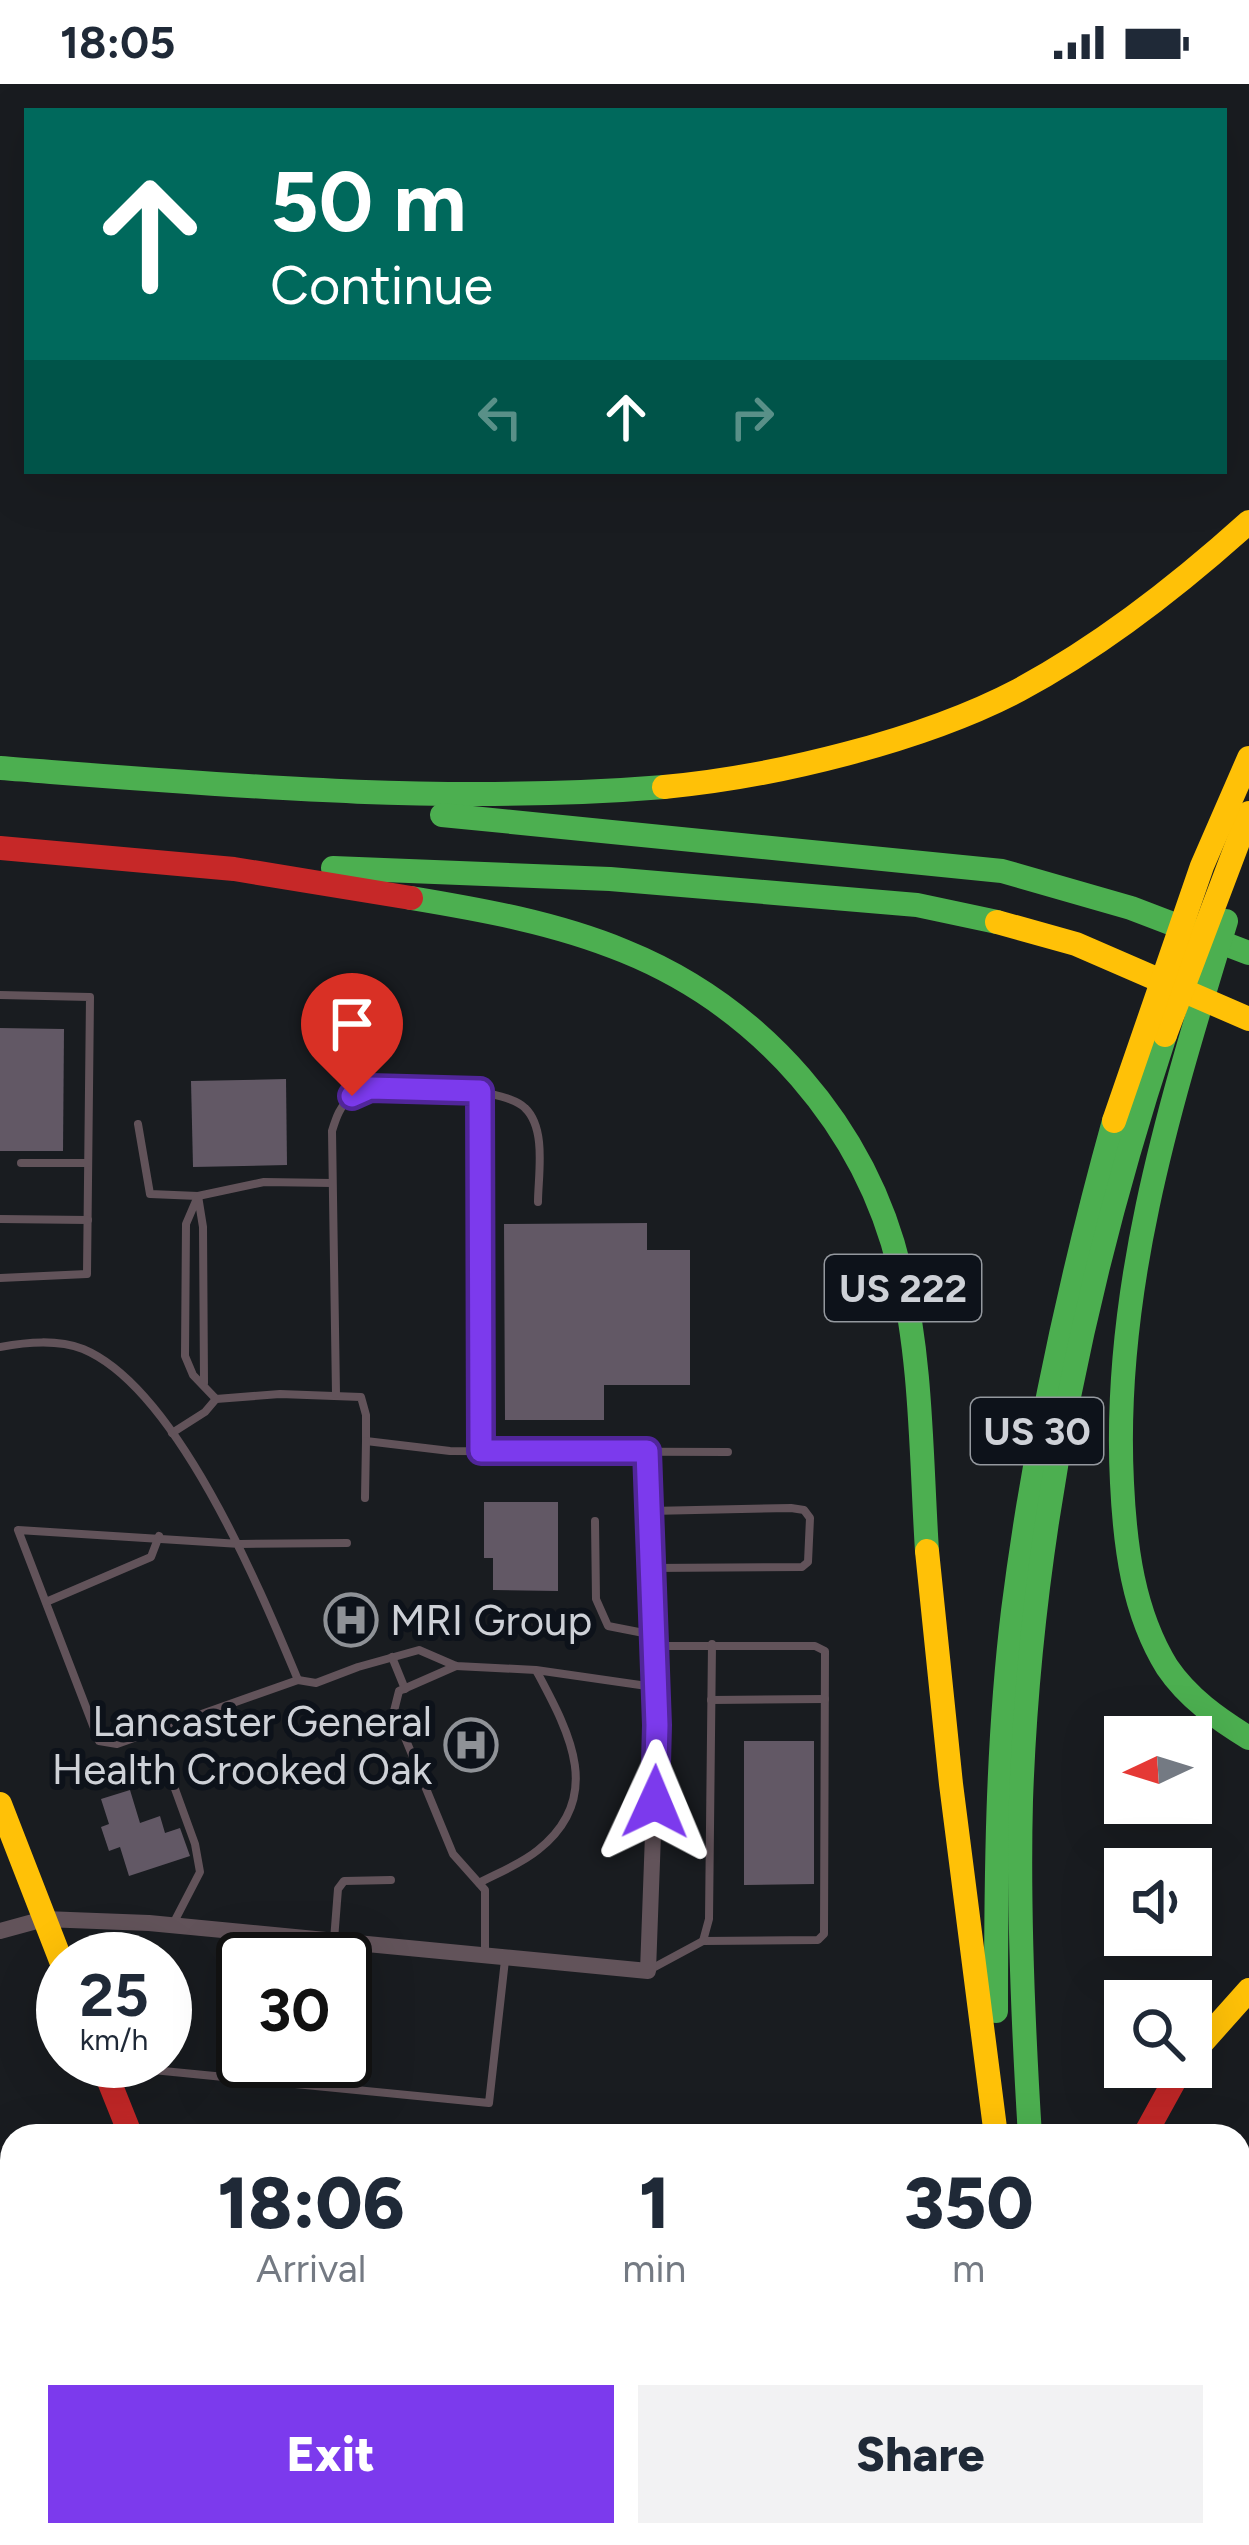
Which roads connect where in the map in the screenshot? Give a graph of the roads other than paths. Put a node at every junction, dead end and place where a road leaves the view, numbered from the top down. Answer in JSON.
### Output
{"nodes":[{"id":1,"x":1249,"y":522,"type":"edge"},
{"id":2,"x":1249,"y":758,"type":"edge"},
{"id":3,"x":0,"y":771,"type":"edge"},
{"id":4,"x":1249,"y":813,"type":"edge"},
{"id":5,"x":0,"y":848,"type":"edge"},
{"id":6,"x":1249,"y":853,"type":"edge"},
{"id":7,"x":238,"y":869,"type":"junction"},
{"id":8,"x":1249,"y":953,"type":"edge"},
{"id":9,"x":0,"y":995,"type":"edge"},
{"id":10,"x":1249,"y":1019,"type":"edge"},
{"id":11,"x":480,"y":1091,"type":"junction"},
{"id":12,"x":138,"y":1124,"type":"dead end"},
{"id":13,"x":20,"y":1163,"type":"dead end"},
{"id":14,"x":88,"y":1163,"type":"junction"},
{"id":15,"x":332,"y":1183,"type":"junction"},
{"id":16,"x":198,"y":1196,"type":"junction"},
{"id":17,"x":538,"y":1202,"type":"dead end"},
{"id":18,"x":0,"y":1219,"type":"edge"},
{"id":19,"x":88,"y":1220,"type":"junction"},
{"id":20,"x":0,"y":1278,"type":"edge"},
{"id":21,"x":0,"y":1335,"type":"edge"},
{"id":22,"x":2,"y":1347,"type":"edge"},
{"id":23,"x":204,"y":1383,"type":"junction"},
{"id":24,"x":336,"y":1394,"type":"junction"},
{"id":25,"x":217,"y":1399,"type":"junction"},
{"id":26,"x":172,"y":1433,"type":"junction"},
{"id":27,"x":366,"y":1441,"type":"junction"},
{"id":28,"x":481,"y":1451,"type":"junction"},
{"id":29,"x":647,"y":1451,"type":"junction"},
{"id":30,"x":728,"y":1452,"type":"dead end"},
{"id":31,"x":365,"y":1498,"type":"dead end"},
{"id":32,"x":650,"y":1510,"type":"junction"},
{"id":33,"x":595,"y":1521,"type":"dead end"},
{"id":34,"x":159,"y":1536,"type":"junction"},
{"id":35,"x":347,"y":1543,"type":"dead end"},
{"id":36,"x":240,"y":1544,"type":"junction"},
{"id":37,"x":651,"y":1568,"type":"junction"},
{"id":38,"x":46,"y":1602,"type":"junction"},
{"id":39,"x":654,"y":1641,"type":"junction"},
{"id":40,"x":712,"y":1644,"type":"junction"},
{"id":41,"x":392,"y":1658,"type":"junction"},
{"id":42,"x":456,"y":1666,"type":"junction"},
{"id":43,"x":536,"y":1670,"type":"junction"},
{"id":44,"x":298,"y":1680,"type":"junction"},
{"id":45,"x":655,"y":1687,"type":"junction"},
{"id":46,"x":404,"y":1689,"type":"junction"},
{"id":47,"x":711,"y":1700,"type":"junction"},
{"id":48,"x":825,"y":1700,"type":"junction"},
{"id":49,"x":1249,"y":1738,"type":"edge"},
{"id":50,"x":175,"y":1789,"type":"dead end"},
{"id":51,"x":0,"y":1804,"type":"edge"},
{"id":52,"x":392,"y":1880,"type":"dead end"},
{"id":53,"x":479,"y":1883,"type":"junction"},
{"id":54,"x":44,"y":1919,"type":"junction"},
{"id":55,"x":172,"y":1925,"type":"junction"},
{"id":56,"x":0,"y":1931,"type":"edge"},
{"id":57,"x":49,"y":1932,"type":"edge"},
{"id":58,"x":239,"y":1932,"type":"edge"},
{"id":59,"x":335,"y":1932,"type":"edge"},
{"id":60,"x":703,"y":1941,"type":"junction"},
{"id":61,"x":372,"y":1945,"type":"edge"},
{"id":62,"x":485,"y":1956,"type":"junction"},
{"id":63,"x":505,"y":1958,"type":"junction"},
{"id":64,"x":648,"y":1970,"type":"junction"},
{"id":65,"x":1249,"y":1990,"type":"edge"},
{"id":66,"x":1212,"y":2031,"type":"edge"},
{"id":67,"x":112,"y":2088,"type":"edge"},
{"id":68,"x":337,"y":2088,"type":"edge"},
{"id":69,"x":1170,"y":2088,"type":"edge"},
{"id":70,"x":126,"y":2124,"type":"edge"},
{"id":71,"x":998,"y":2124,"type":"edge"},
{"id":72,"x":1000,"y":2124,"type":"edge"},
{"id":73,"x":1029,"y":2124,"type":"edge"},
{"id":74,"x":1151,"y":2124,"type":"edge"}],
"edges":[{"from":1,"to":3,"type":"main road"},
{"from":2,"to":72,"type":"main road","number":"US 30"},
{"from":3,"to":8,"type":"main road"},
{"from":4,"to":73,"type":"main road","number":"US 30"},
{"from":5,"to":7,"type":"main road","number":"US 222"},
{"from":6,"to":49,"type":"main road"},
{"from":7,"to":10,"type":"main road"},
{"from":7,"to":71,"type":"main road","number":"US 222"},
{"from":9,"to":14,"type":"lane"},
{"from":11,"to":15,"type":"lane"},
{"from":11,"to":17,"type":"lane"},
{"from":11,"to":28,"type":"lane"},
{"from":12,"to":16,"type":"lane"},
{"from":13,"to":14,"type":"lane"},
{"from":14,"to":19,"type":"lane"},
{"from":15,"to":16,"type":"lane"},
{"from":15,"to":24,"type":"lane"},
{"from":16,"to":23,"type":"lane"},
{"from":16,"to":23,"type":"lane"},
{"from":18,"to":19,"type":"lane"},
{"from":19,"to":20,"type":"lane"},
{"from":21,"to":22,"type":"lane"},
{"from":22,"to":26,"type":"lane"},
{"from":23,"to":25,"type":"lane"},
{"from":24,"to":25,"type":"lane"},
{"from":24,"to":27,"type":"lane"},
{"from":25,"to":26,"type":"lane"},
{"from":26,"to":36,"type":"lane"},
{"from":27,"to":28,"type":"lane"},
{"from":27,"to":31,"type":"lane"},
{"from":28,"to":29,"type":"lane"},
{"from":29,"to":30,"type":"lane"},
{"from":29,"to":32,"type":"lane"},
{"from":32,"to":37,"type":"lane"},
{"from":32,"to":37,"type":"lane"},
{"from":33,"to":39,"type":"lane"},
{"from":34,"to":36,"type":"lane"},
{"from":34,"to":38,"type":"lane"},
{"from":34,"to":38,"type":"lane"},
{"from":35,"to":36,"type":"lane"},
{"from":36,"to":44,"type":"lane"},
{"from":37,"to":39,"type":"lane"},
{"from":38,"to":44,"type":"lane"},
{"from":39,"to":40,"type":"lane"},
{"from":39,"to":45,"type":"street"},
{"from":40,"to":47,"type":"lane"},
{"from":40,"to":48,"type":"lane"},
{"from":41,"to":42,"type":"lane"},
{"from":41,"to":44,"type":"lane"},
{"from":41,"to":46,"type":"lane"},
{"from":42,"to":43,"type":"lane"},
{"from":42,"to":46,"type":"lane"},
{"from":43,"to":45,"type":"lane"},
{"from":43,"to":53,"type":"lane"},
{"from":45,"to":64,"type":"street"},
{"from":46,"to":53,"type":"lane"},
{"from":47,"to":48,"type":"lane"},
{"from":47,"to":60,"type":"lane"},
{"from":48,"to":60,"type":"lane"},
{"from":50,"to":55,"type":"lane"},
{"from":51,"to":54,"type":"main road"},
{"from":52,"to":59,"type":"lane"},
{"from":53,"to":62,"type":"lane"},
{"from":54,"to":55,"type":"street"},
{"from":54,"to":56,"type":"street"},
{"from":54,"to":57,"type":"main road"},
{"from":55,"to":58,"type":"street"},
{"from":60,"to":64,"type":"lane"},
{"from":61,"to":62,"type":"street"},
{"from":62,"to":63,"type":"street"},
{"from":63,"to":64,"type":"street"},
{"from":63,"to":68,"type":"lane"},
{"from":65,"to":66,"type":"main road"},
{"from":67,"to":70,"type":"main road"},
{"from":69,"to":74,"type":"main road"}]}
